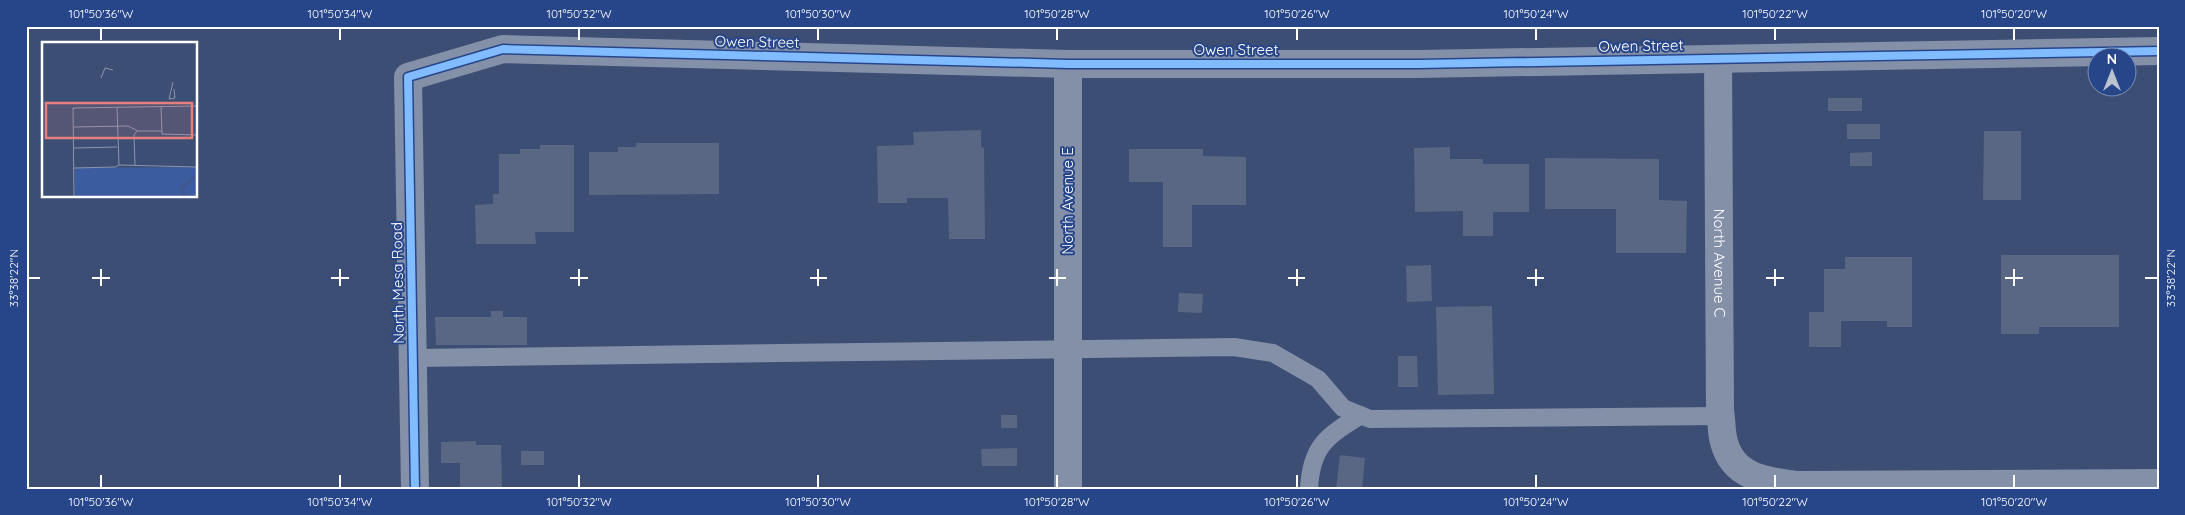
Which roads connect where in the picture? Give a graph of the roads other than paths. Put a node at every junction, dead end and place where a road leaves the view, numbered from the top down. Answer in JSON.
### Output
{"nodes":[{"id":1,"x":2159,"y":52,"type":"edge"},
{"id":2,"x":1718,"y":59,"type":"junction"},
{"id":3,"x":1068,"y":64,"type":"junction"},
{"id":4,"x":408,"y":77,"type":"joint"},
{"id":5,"x":1068,"y":349,"type":"junction"},
{"id":6,"x":413,"y":358,"type":"junction"},
{"id":7,"x":1361,"y":415,"type":"junction"},
{"id":8,"x":1721,"y":416,"type":"junction"},
{"id":9,"x":2159,"y":484,"type":"edge"},
{"id":10,"x":415,"y":489,"type":"edge"},
{"id":11,"x":1068,"y":489,"type":"edge"},
{"id":12,"x":1309,"y":489,"type":"edge"}],
"edges":[{"from":1,"to":2,"type":"street","name":"Owen Street"},
{"from":2,"to":3,"type":"street","name":"Owen Street"},
{"from":2,"to":8,"type":"street","name":"North Avenue C"},
{"from":3,"to":4,"type":"street","name":"Owen Street"},
{"from":3,"to":5,"type":"street","name":"North Avenue E"},
{"from":4,"to":6,"type":"street","name":"North Mesa Road"},
{"from":5,"to":6,"type":"lane"},
{"from":5,"to":7,"type":"lane"},
{"from":5,"to":11,"type":"street","name":"North Avenue E"},
{"from":6,"to":10,"type":"street","name":"North Mesa Road"},
{"from":7,"to":8,"type":"lane"},
{"from":7,"to":12,"type":"lane"},
{"from":8,"to":9,"type":"street","name":"North Avenue C"}]}
